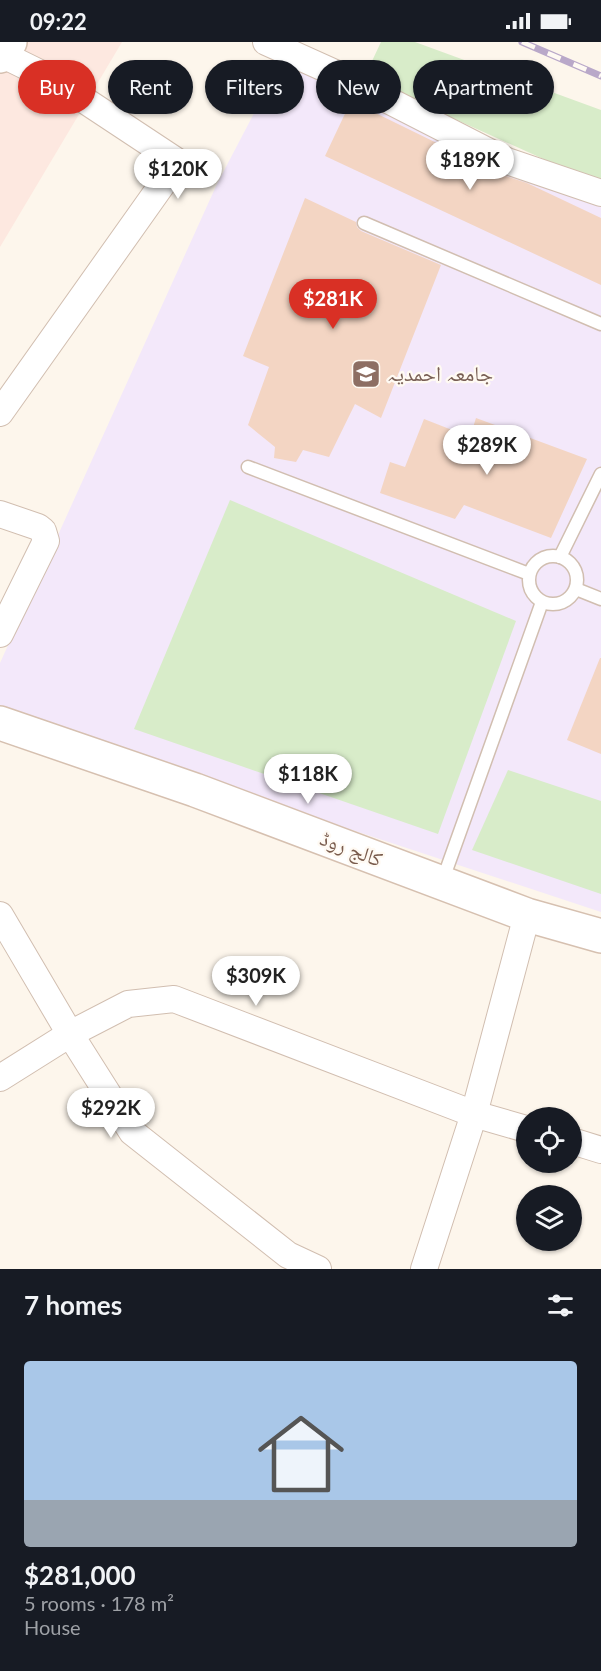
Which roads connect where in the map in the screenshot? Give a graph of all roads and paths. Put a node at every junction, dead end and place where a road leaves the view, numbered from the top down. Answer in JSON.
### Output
{"nodes":[{"id":1,"x":266,"y":42,"type":"edge"},
{"id":2,"x":4,"y":51,"type":"edge"},
{"id":3,"x":601,"y":193,"type":"edge"},
{"id":4,"x":364,"y":223,"type":"dead end"},
{"id":5,"x":601,"y":324,"type":"edge"},
{"id":6,"x":0,"y":412,"type":"edge"},
{"id":7,"x":248,"y":467,"type":"dead end"},
{"id":8,"x":601,"y":474,"type":"edge"},
{"id":9,"x":0,"y":514,"type":"edge"},
{"id":10,"x":560,"y":557,"type":"junction"},
{"id":11,"x":529,"y":574,"type":"junction"},
{"id":12,"x":576,"y":589,"type":"junction"},
{"id":13,"x":601,"y":599,"type":"edge"},
{"id":14,"x":542,"y":602,"type":"junction"},
{"id":15,"x":0,"y":634,"type":"edge"},
{"id":16,"x":0,"y":723,"type":"edge"},
{"id":17,"x":442,"y":883,"type":"junction"},
{"id":18,"x":0,"y":915,"type":"edge"},
{"id":19,"x":526,"y":915,"type":"junction"},
{"id":20,"x":601,"y":936,"type":"edge"},
{"id":21,"x":70,"y":1034,"type":"junction"},
{"id":22,"x":0,"y":1078,"type":"edge"},
{"id":23,"x":474,"y":1114,"type":"junction"},
{"id":24,"x":516,"y":1126,"type":"edge"},
{"id":25,"x":582,"y":1144,"type":"edge"},
{"id":26,"x":601,"y":1150,"type":"edge"},
{"id":27,"x":318,"y":1269,"type":"edge"},
{"id":28,"x":424,"y":1269,"type":"edge"}],
"edges":[{"from":1,"to":3,"type":"street"},
{"from":2,"to":6,"type":"street"},
{"from":4,"to":5,"type":"lane"},
{"from":7,"to":11,"type":"lane"},
{"from":8,"to":10,"type":"lane"},
{"from":9,"to":15,"type":"street"},
{"from":10,"to":11,"type":"lane"},
{"from":10,"to":12,"type":"lane"},
{"from":11,"to":14,"type":"lane"},
{"from":12,"to":13,"type":"lane"},
{"from":12,"to":14,"type":"lane"},
{"from":14,"to":17,"type":"lane"},
{"from":16,"to":17,"type":"main road","name":"کالج روڈ"},
{"from":17,"to":19,"type":"main road","name":"کالج روڈ"},
{"from":18,"to":21,"type":"street"},
{"from":19,"to":20,"type":"main road","name":"کالج روڈ"},
{"from":19,"to":23,"type":"street"},
{"from":21,"to":22,"type":"street"},
{"from":21,"to":23,"type":"street"},
{"from":21,"to":27,"type":"street"},
{"from":23,"to":24,"type":"street"},
{"from":23,"to":28,"type":"street"},
{"from":25,"to":26,"type":"street"}]}
